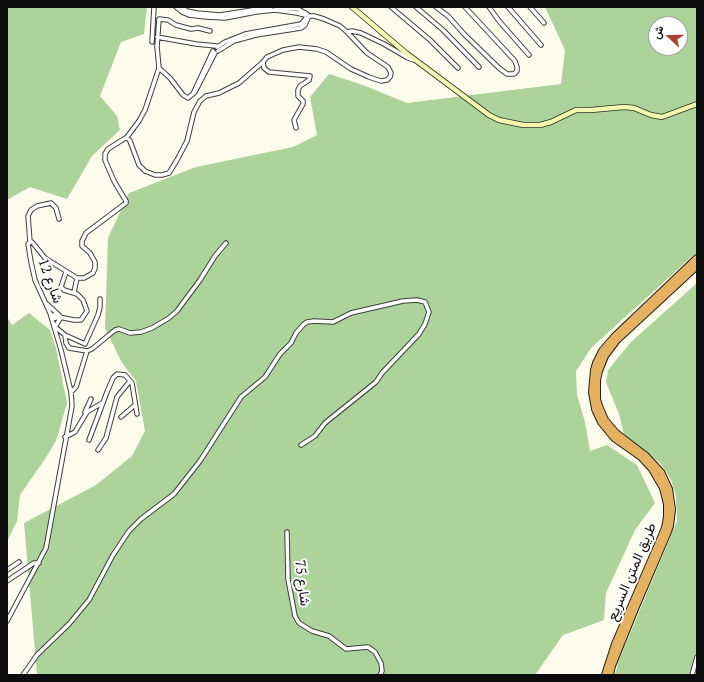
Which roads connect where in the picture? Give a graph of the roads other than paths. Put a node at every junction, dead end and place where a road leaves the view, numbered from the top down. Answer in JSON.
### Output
{"nodes":[{"id":1,"x":154,"y":7,"type":"edge"},
{"id":2,"x":176,"y":7,"type":"edge"},
{"id":3,"x":181,"y":7,"type":"edge"},
{"id":4,"x":276,"y":7,"type":"edge"},
{"id":5,"x":352,"y":7,"type":"edge"},
{"id":6,"x":391,"y":7,"type":"edge"},
{"id":7,"x":416,"y":7,"type":"edge"},
{"id":8,"x":436,"y":7,"type":"edge"},
{"id":9,"x":465,"y":7,"type":"edge"},
{"id":10,"x":489,"y":7,"type":"edge"},
{"id":11,"x":508,"y":7,"type":"edge"},
{"id":12,"x":530,"y":7,"type":"edge"},
{"id":13,"x":270,"y":8,"type":"edge"},
{"id":14,"x":293,"y":10,"type":"junction"},
{"id":15,"x":307,"y":16,"type":"junction"},
{"id":16,"x":544,"y":23,"type":"dead end"},
{"id":17,"x":210,"y":31,"type":"dead end"},
{"id":18,"x":347,"y":32,"type":"junction"},
{"id":19,"x":157,"y":37,"type":"junction"},
{"id":20,"x":152,"y":42,"type":"dead end"},
{"id":21,"x":541,"y":45,"type":"dead end"},
{"id":22,"x":215,"y":50,"type":"junction"},
{"id":23,"x":529,"y":55,"type":"dead end"},
{"id":24,"x":415,"y":60,"type":"junction"},
{"id":25,"x":263,"y":62,"type":"junction"},
{"id":26,"x":478,"y":67,"type":"dead end"},
{"id":27,"x":159,"y":68,"type":"junction"},
{"id":28,"x":458,"y":68,"type":"dead end"},
{"id":29,"x":697,"y":104,"type":"edge"},
{"id":30,"x":296,"y":128,"type":"dead end"},
{"id":31,"x":127,"y":137,"type":"junction"},
{"id":32,"x":59,"y":219,"type":"dead end"},
{"id":33,"x":30,"y":242,"type":"junction"},
{"id":34,"x":226,"y":243,"type":"dead end"},
{"id":35,"x":697,"y":258,"type":"edge"},
{"id":36,"x":697,"y":266,"type":"edge"},
{"id":37,"x":66,"y":272,"type":"junction"},
{"id":38,"x":77,"y":278,"type":"junction"},
{"id":39,"x":74,"y":292,"type":"junction"},
{"id":40,"x":100,"y":299,"type":"dead end"},
{"id":41,"x":46,"y":304,"type":"junction"},
{"id":42,"x":60,"y":316,"type":"junction"},
{"id":43,"x":52,"y":317,"type":"junction"},
{"id":44,"x":54,"y":326,"type":"junction"},
{"id":45,"x":65,"y":335,"type":"junction"},
{"id":46,"x":87,"y":351,"type":"junction"},
{"id":47,"x":130,"y":381,"type":"junction"},
{"id":48,"x":71,"y":392,"type":"junction"},
{"id":49,"x":91,"y":398,"type":"dead end"},
{"id":50,"x":102,"y":403,"type":"junction"},
{"id":51,"x":135,"y":405,"type":"junction"},
{"id":52,"x":85,"y":414,"type":"junction"},
{"id":53,"x":137,"y":414,"type":"dead end"},
{"id":54,"x":121,"y":417,"type":"dead end"},
{"id":55,"x":65,"y":437,"type":"junction"},
{"id":56,"x":89,"y":440,"type":"dead end"},
{"id":57,"x":302,"y":445,"type":"dead end"},
{"id":58,"x":98,"y":450,"type":"dead end"},
{"id":59,"x":287,"y":532,"type":"dead end"},
{"id":60,"x":19,"y":562,"type":"dead end"},
{"id":61,"x":39,"y":563,"type":"junction"},
{"id":62,"x":7,"y":570,"type":"edge"},
{"id":63,"x":7,"y":581,"type":"edge"},
{"id":64,"x":7,"y":621,"type":"edge"},
{"id":65,"x":697,"y":657,"type":"edge"},
{"id":66,"x":23,"y":675,"type":"edge"},
{"id":67,"x":380,"y":675,"type":"edge"},
{"id":68,"x":605,"y":675,"type":"edge"},
{"id":69,"x":610,"y":675,"type":"edge"},
{"id":70,"x":692,"y":675,"type":"edge"}],
"edges":[{"from":1,"to":20,"type":"street"},
{"from":2,"to":13,"type":"street"},
{"from":3,"to":13,"type":"street"},
{"from":4,"to":14,"type":"street"},
{"from":5,"to":24,"type":"main road"},
{"from":6,"to":28,"type":"street"},
{"from":7,"to":26,"type":"street"},
{"from":8,"to":9,"type":"street"},
{"from":10,"to":23,"type":"street"},
{"from":11,"to":21,"type":"street"},
{"from":12,"to":16,"type":"street"},
{"from":13,"to":14,"type":"street"},
{"from":14,"to":15,"type":"street"},
{"from":15,"to":18,"type":"street"},
{"from":15,"to":22,"type":"street"},
{"from":17,"to":19,"type":"street"},
{"from":18,"to":24,"type":"street"},
{"from":18,"to":25,"type":"street"},
{"from":19,"to":22,"type":"street"},
{"from":19,"to":27,"type":"street"},
{"from":22,"to":27,"type":"street"},
{"from":24,"to":29,"type":"main road"},
{"from":25,"to":30,"type":"street"},
{"from":25,"to":31,"type":"street"},
{"from":27,"to":31,"type":"street"},
{"from":31,"to":38,"type":"street","name":"شارع 12"},
{"from":32,"to":33,"type":"street"},
{"from":33,"to":37,"type":"street","name":"شارع 12"},
{"from":33,"to":41,"type":"street","name":"شارع 12"},
{"from":34,"to":46,"type":"street"},
{"from":35,"to":68,"type":"highway","name":"طريق المتن السريع"},
{"from":36,"to":69,"type":"highway","name":"طريق المتن السريع"},
{"from":37,"to":38,"type":"street","name":"شارع 12"},
{"from":37,"to":39,"type":"street"},
{"from":38,"to":39,"type":"street"},
{"from":39,"to":42,"type":"street"},
{"from":40,"to":45,"type":"street"},
{"from":41,"to":42,"type":"street"},
{"from":41,"to":43,"type":"street","name":"شارع 12"},
{"from":42,"to":43,"type":"street"},
{"from":42,"to":44,"type":"street"},
{"from":43,"to":44,"type":"street","name":"شارع 12"},
{"from":44,"to":45,"type":"street"},
{"from":44,"to":48,"type":"street","name":"شارع 12"},
{"from":45,"to":46,"type":"street"},
{"from":46,"to":48,"type":"street"},
{"from":47,"to":50,"type":"street"},
{"from":47,"to":51,"type":"street"},
{"from":47,"to":58,"type":"street"},
{"from":48,"to":55,"type":"street","name":"شارع 12"},
{"from":49,"to":52,"type":"street"},
{"from":50,"to":52,"type":"street"},
{"from":50,"to":56,"type":"street"},
{"from":51,"to":53,"type":"street"},
{"from":51,"to":54,"type":"street"},
{"from":52,"to":55,"type":"street"},
{"from":55,"to":61,"type":"street","name":"شارع 12"},
{"from":57,"to":66,"type":"street"},
{"from":59,"to":67,"type":"street","name":"شارع 75"},
{"from":60,"to":62,"type":"street"},
{"from":61,"to":63,"type":"street"},
{"from":61,"to":64,"type":"street","name":"شارع 12"},
{"from":65,"to":70,"type":"street"}]}
